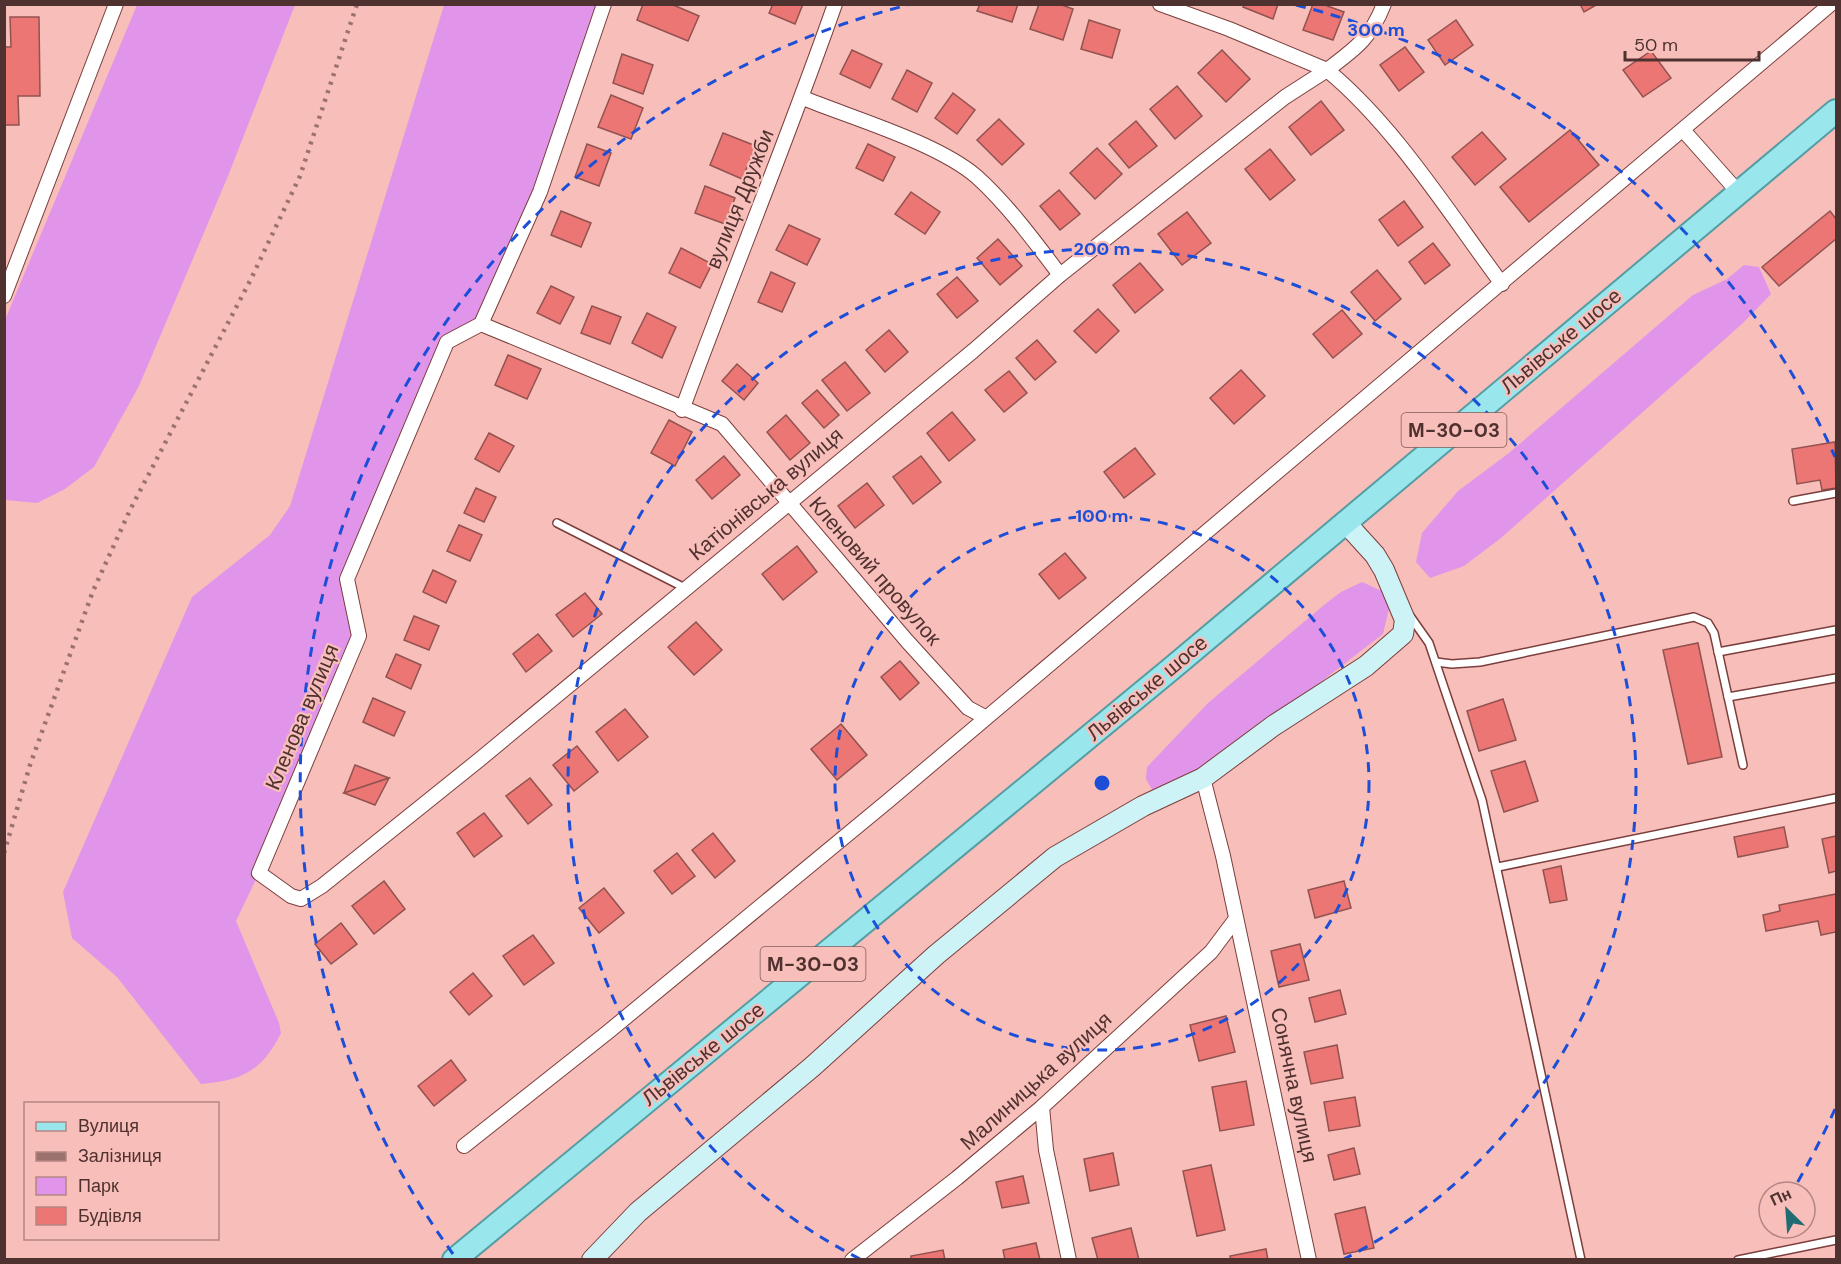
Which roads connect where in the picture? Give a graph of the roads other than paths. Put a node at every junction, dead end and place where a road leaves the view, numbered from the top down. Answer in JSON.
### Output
{"nodes":[{"id":1,"x":116,"y":4,"type":"edge"},
{"id":2,"x":604,"y":4,"type":"edge"},
{"id":3,"x":835,"y":4,"type":"edge"},
{"id":4,"x":1160,"y":4,"type":"edge"},
{"id":5,"x":1384,"y":4,"type":"edge"},
{"id":6,"x":1831,"y":4,"type":"edge"},
{"id":7,"x":1326,"y":70,"type":"junction"},
{"id":8,"x":803,"y":98,"type":"junction"},
{"id":9,"x":1836,"y":111,"type":"edge"},
{"id":10,"x":1683,"y":130,"type":"junction"},
{"id":11,"x":1739,"y":193,"type":"junction"},
{"id":12,"x":1060,"y":275,"type":"junction"},
{"id":13,"x":1502,"y":285,"type":"junction"},
{"id":14,"x":4,"y":296,"type":"edge"},
{"id":15,"x":481,"y":324,"type":"junction"},
{"id":16,"x":682,"y":410,"type":"junction"},
{"id":17,"x":1836,"y":493,"type":"edge"},
{"id":18,"x":1793,"y":501,"type":"dead end"},
{"id":19,"x":788,"y":502,"type":"junction"},
{"id":20,"x":1345,"y":522,"type":"junction"},
{"id":21,"x":557,"y":523,"type":"dead end"},
{"id":22,"x":685,"y":588,"type":"junction"},
{"id":23,"x":1400,"y":603,"type":"junction"},
{"id":24,"x":1836,"y":630,"type":"edge"},
{"id":25,"x":1403,"y":634,"type":"junction"},
{"id":26,"x":1427,"y":638,"type":"junction"},
{"id":27,"x":1718,"y":652,"type":"junction"},
{"id":28,"x":1436,"y":662,"type":"junction"},
{"id":29,"x":1836,"y":678,"type":"edge"},
{"id":30,"x":1728,"y":697,"type":"junction"},
{"id":31,"x":985,"y":717,"type":"junction"},
{"id":32,"x":1743,"y":765,"type":"dead end"},
{"id":33,"x":1203,"y":778,"type":"junction"},
{"id":34,"x":1836,"y":798,"type":"edge"},
{"id":35,"x":1498,"y":867,"type":"junction"},
{"id":36,"x":322,"y":886,"type":"joint"},
{"id":37,"x":1235,"y":920,"type":"junction"},
{"id":38,"x":1042,"y":1107,"type":"junction"},
{"id":39,"x":464,"y":1146,"type":"dead end"},
{"id":40,"x":1836,"y":1240,"type":"edge"},
{"id":41,"x":454,"y":1260,"type":"edge"},
{"id":42,"x":592,"y":1260,"type":"edge"},
{"id":43,"x":852,"y":1260,"type":"edge"},
{"id":44,"x":1069,"y":1260,"type":"edge"},
{"id":45,"x":1309,"y":1260,"type":"edge"},
{"id":46,"x":1581,"y":1260,"type":"edge"},
{"id":47,"x":1738,"y":1260,"type":"edge"}],
"edges":[{"from":1,"to":14,"type":"street"},
{"from":2,"to":15,"type":"street"},
{"from":3,"to":8,"type":"street","name":"вулиця Дружби"},
{"from":4,"to":7,"type":"street"},
{"from":5,"to":7,"type":"street","name":"Катіонівська вулиця"},
{"from":6,"to":10,"type":"street"},
{"from":7,"to":12,"type":"street","name":"Катіонівська вулиця"},
{"from":7,"to":13,"type":"street"},
{"from":8,"to":12,"type":"street"},
{"from":8,"to":16,"type":"street","name":"вулиця Дружби"},
{"from":9,"to":11,"type":"main road","name":"Львівське шосе","number":"М-30-03"},
{"from":10,"to":11,"type":"street"},
{"from":10,"to":13,"type":"street"},
{"from":11,"to":20,"type":"main road","name":"Львівське шосе","number":"М-30-03"},
{"from":12,"to":19,"type":"street","name":"Катіонівська вулиця"},
{"from":13,"to":31,"type":"street"},
{"from":15,"to":16,"type":"street","name":"Кленовий провулок"},
{"from":15,"to":36,"type":"street","name":"Кленова вулиця"},
{"from":16,"to":19,"type":"street","name":"Кленовий провулок"},
{"from":17,"to":18,"type":"lane"},
{"from":19,"to":22,"type":"street","name":"Катіонівська вулиця"},
{"from":19,"to":31,"type":"street","name":"Кленовий провулок"},
{"from":20,"to":23,"type":"street"},
{"from":20,"to":41,"type":"main road","name":"Львівське шосе","number":"М-30-03"},
{"from":21,"to":22,"type":"lane"},
{"from":22,"to":36,"type":"street","name":"Катіонівська вулиця"},
{"from":23,"to":25,"type":"street"},
{"from":23,"to":26,"type":"lane"},
{"from":24,"to":27,"type":"lane"},
{"from":25,"to":26,"type":"lane"},
{"from":25,"to":33,"type":"street"},
{"from":26,"to":28,"type":"lane"},
{"from":27,"to":28,"type":"lane"},
{"from":27,"to":30,"type":"lane"},
{"from":28,"to":35,"type":"lane"},
{"from":29,"to":30,"type":"lane"},
{"from":30,"to":32,"type":"lane"},
{"from":31,"to":39,"type":"street"},
{"from":33,"to":37,"type":"street","name":"Сонячна вулиця"},
{"from":33,"to":42,"type":"street"},
{"from":34,"to":35,"type":"lane"},
{"from":35,"to":46,"type":"lane"},
{"from":37,"to":38,"type":"street","name":"Малиницька вулиця"},
{"from":37,"to":45,"type":"street","name":"Сонячна вулиця"},
{"from":38,"to":43,"type":"street","name":"Малиницька вулиця"},
{"from":38,"to":44,"type":"street"},
{"from":40,"to":47,"type":"lane"}]}
